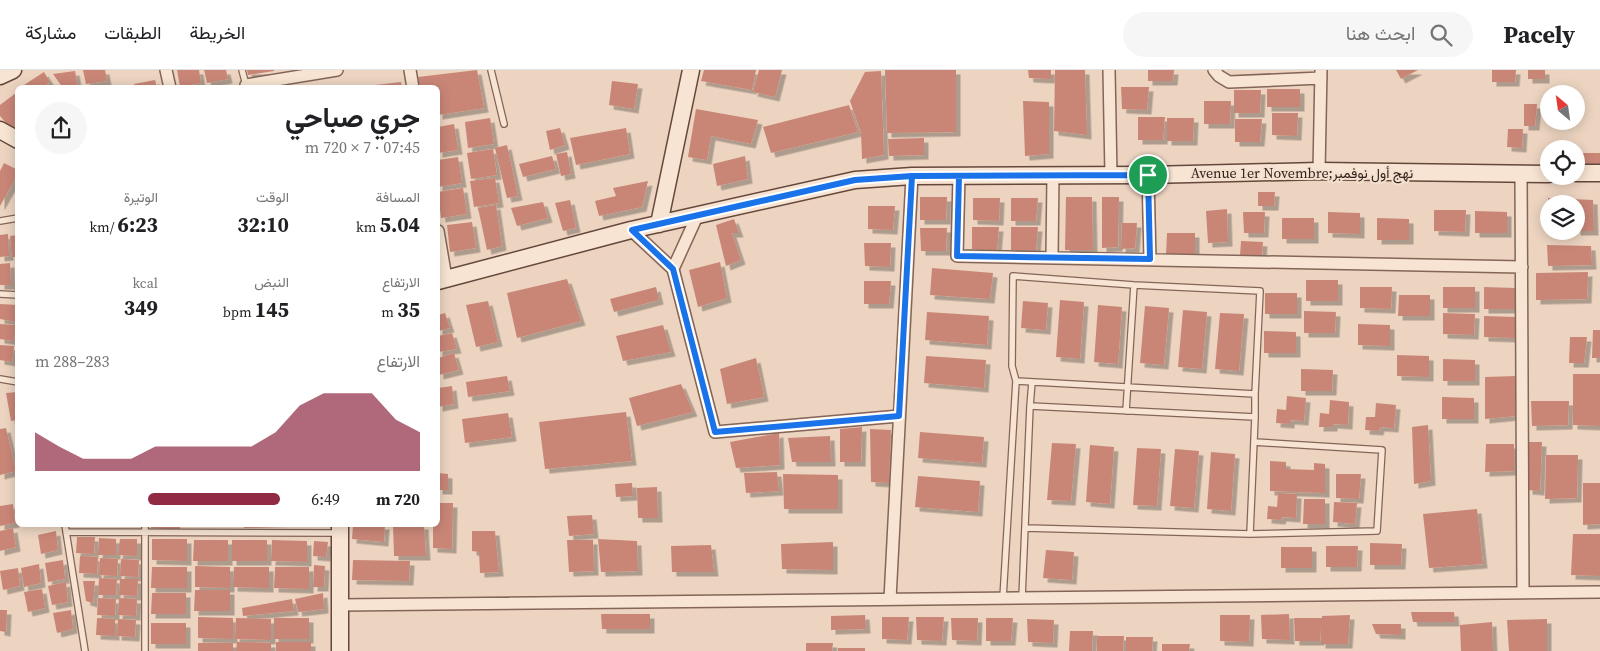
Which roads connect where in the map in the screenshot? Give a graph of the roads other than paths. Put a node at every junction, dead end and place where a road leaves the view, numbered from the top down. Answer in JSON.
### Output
{"nodes":[{"id":1,"x":13,"y":70,"type":"edge"},
{"id":2,"x":166,"y":70,"type":"edge"},
{"id":3,"x":242,"y":70,"type":"edge"},
{"id":4,"x":337,"y":70,"type":"edge"},
{"id":5,"x":410,"y":70,"type":"edge"},
{"id":6,"x":491,"y":70,"type":"edge"},
{"id":7,"x":691,"y":70,"type":"edge"},
{"id":8,"x":1109,"y":70,"type":"edge"},
{"id":9,"x":1214,"y":70,"type":"edge"},
{"id":10,"x":1321,"y":74,"type":"edge"},
{"id":11,"x":0,"y":76,"type":"edge"},
{"id":12,"x":169,"y":85,"type":"edge"},
{"id":13,"x":246,"y":85,"type":"edge"},
{"id":14,"x":252,"y":85,"type":"edge"},
{"id":15,"x":412,"y":85,"type":"edge"},
{"id":16,"x":504,"y":124,"type":"dead end"},
{"id":17,"x":0,"y":130,"type":"edge"},
{"id":18,"x":15,"y":138,"type":"edge"},
{"id":19,"x":1319,"y":171,"type":"junction"},
{"id":20,"x":1600,"y":173,"type":"edge"},
{"id":21,"x":1522,"y":174,"type":"junction"},
{"id":22,"x":1540,"y":174,"type":"edge"},
{"id":23,"x":1585,"y":174,"type":"edge"},
{"id":24,"x":1053,"y":175,"type":"junction"},
{"id":25,"x":1111,"y":175,"type":"junction"},
{"id":26,"x":1148,"y":175,"type":"junction"},
{"id":27,"x":912,"y":176,"type":"junction"},
{"id":28,"x":959,"y":176,"type":"junction"},
{"id":29,"x":698,"y":214,"type":"junction"},
{"id":30,"x":15,"y":218,"type":"edge"},
{"id":31,"x":0,"y":221,"type":"edge"},
{"id":32,"x":659,"y":224,"type":"junction"},
{"id":33,"x":632,"y":230,"type":"junction"},
{"id":34,"x":440,"y":256,"type":"edge"},
{"id":35,"x":1052,"y":258,"type":"junction"},
{"id":36,"x":1150,"y":259,"type":"junction"},
{"id":37,"x":1522,"y":267,"type":"junction"},
{"id":38,"x":673,"y":269,"type":"junction"},
{"id":39,"x":442,"y":280,"type":"edge"},
{"id":40,"x":1134,"y":285,"type":"junction"},
{"id":41,"x":0,"y":294,"type":"edge"},
{"id":42,"x":15,"y":295,"type":"edge"},
{"id":43,"x":0,"y":379,"type":"edge"},
{"id":44,"x":1016,"y":381,"type":"junction"},
{"id":45,"x":15,"y":382,"type":"edge"},
{"id":46,"x":1032,"y":382,"type":"junction"},
{"id":47,"x":1127,"y":387,"type":"junction"},
{"id":48,"x":1255,"y":394,"type":"junction"},
{"id":49,"x":1030,"y":406,"type":"junction"},
{"id":50,"x":1126,"y":411,"type":"junction"},
{"id":51,"x":899,"y":416,"type":"junction"},
{"id":52,"x":1255,"y":417,"type":"junction"},
{"id":53,"x":1254,"y":442,"type":"junction"},
{"id":54,"x":65,"y":527,"type":"edge"},
{"id":55,"x":145,"y":527,"type":"edge"},
{"id":56,"x":1025,"y":528,"type":"junction"},
{"id":57,"x":340,"y":529,"type":"edge"},
{"id":58,"x":66,"y":532,"type":"junction"},
{"id":59,"x":145,"y":532,"type":"junction"},
{"id":60,"x":1250,"y":534,"type":"junction"},
{"id":61,"x":1600,"y":592,"type":"edge"},
{"id":62,"x":1523,"y":593,"type":"junction"},
{"id":63,"x":1003,"y":598,"type":"junction"},
{"id":64,"x":1022,"y":598,"type":"junction"},
{"id":65,"x":890,"y":599,"type":"junction"},
{"id":66,"x":340,"y":605,"type":"junction"},
{"id":67,"x":85,"y":651,"type":"edge"},
{"id":68,"x":145,"y":651,"type":"edge"},
{"id":69,"x":340,"y":651,"type":"edge"}],
"edges":[{"from":1,"to":11,"type":"main road"},
{"from":2,"to":12,"type":"street"},
{"from":3,"to":13,"type":"lane"},
{"from":4,"to":14,"type":"street"},
{"from":5,"to":15,"type":"street"},
{"from":6,"to":16,"type":"lane"},
{"from":7,"to":32,"type":"main road"},
{"from":8,"to":25,"type":"street"},
{"from":9,"to":10,"type":"street"},
{"from":10,"to":19,"type":"street"},
{"from":17,"to":18,"type":"main road"},
{"from":19,"to":21,"type":"main road","name":"Avenue 1er Novembre;نهج أول نوفمبر"},
{"from":19,"to":26,"type":"main road","name":"Avenue 1er Novembre;نهج أول نوفمبر"},
{"from":20,"to":23,"type":"main road"},
{"from":21,"to":22,"type":"main road","name":"Avenue 1er Novembre;نهج أول نوفمبر"},
{"from":21,"to":37,"type":"street"},
{"from":24,"to":25,"type":"main road","name":"Avenue 1er Novembre;نهج أول نوفمبر"},
{"from":24,"to":28,"type":"main road","name":"Avenue 1er Novembre;نهج أول نوفمبر"},
{"from":24,"to":35,"type":"street"},
{"from":25,"to":26,"type":"main road","name":"Avenue 1er Novembre;نهج أول نوفمبر"},
{"from":26,"to":36,"type":"street"},
{"from":27,"to":28,"type":"main road","name":"Avenue 1er Novembre;نهج أول نوفمبر"},
{"from":27,"to":29,"type":"main road","name":"Avenue 1er Novembre;نهج أول نوفمبر"},
{"from":27,"to":51,"type":"street"},
{"from":28,"to":35,"type":"street"},
{"from":29,"to":32,"type":"main road","name":"Avenue 1er Novembre;نهج أول نوفمبر"},
{"from":29,"to":38,"type":"street"},
{"from":30,"to":31,"type":"lane"},
{"from":32,"to":33,"type":"main road","name":"Avenue 1er Novembre;نهج أول نوفمبر"},
{"from":33,"to":38,"type":"street"},
{"from":33,"to":39,"type":"main road","name":"Avenue 1er Novembre;نهج أول نوفمبر"},
{"from":34,"to":39,"type":"street"},
{"from":35,"to":36,"type":"street"},
{"from":36,"to":37,"type":"street"},
{"from":37,"to":62,"type":"street"},
{"from":38,"to":51,"type":"street"},
{"from":40,"to":44,"type":"lane"},
{"from":40,"to":47,"type":"lane"},
{"from":40,"to":48,"type":"lane"},
{"from":41,"to":42,"type":"lane"},
{"from":43,"to":45,"type":"lane"},
{"from":44,"to":46,"type":"lane"},
{"from":44,"to":63,"type":"lane"},
{"from":46,"to":47,"type":"lane"},
{"from":46,"to":49,"type":"lane"},
{"from":47,"to":48,"type":"lane"},
{"from":47,"to":50,"type":"lane"},
{"from":48,"to":52,"type":"lane"},
{"from":49,"to":50,"type":"lane"},
{"from":49,"to":56,"type":"lane"},
{"from":50,"to":52,"type":"lane"},
{"from":51,"to":65,"type":"street"},
{"from":52,"to":53,"type":"lane"},
{"from":53,"to":60,"type":"lane"},
{"from":53,"to":60,"type":"lane"},
{"from":54,"to":58,"type":"lane"},
{"from":55,"to":59,"type":"lane"},
{"from":56,"to":60,"type":"lane"},
{"from":56,"to":64,"type":"lane"},
{"from":57,"to":59,"type":"lane"},
{"from":57,"to":66,"type":"main road"},
{"from":58,"to":59,"type":"lane"},
{"from":58,"to":67,"type":"lane"},
{"from":59,"to":68,"type":"lane"},
{"from":61,"to":62,"type":"street"},
{"from":62,"to":64,"type":"street"},
{"from":63,"to":64,"type":"street"},
{"from":63,"to":65,"type":"street"},
{"from":65,"to":66,"type":"street"},
{"from":66,"to":69,"type":"main road"}]}
